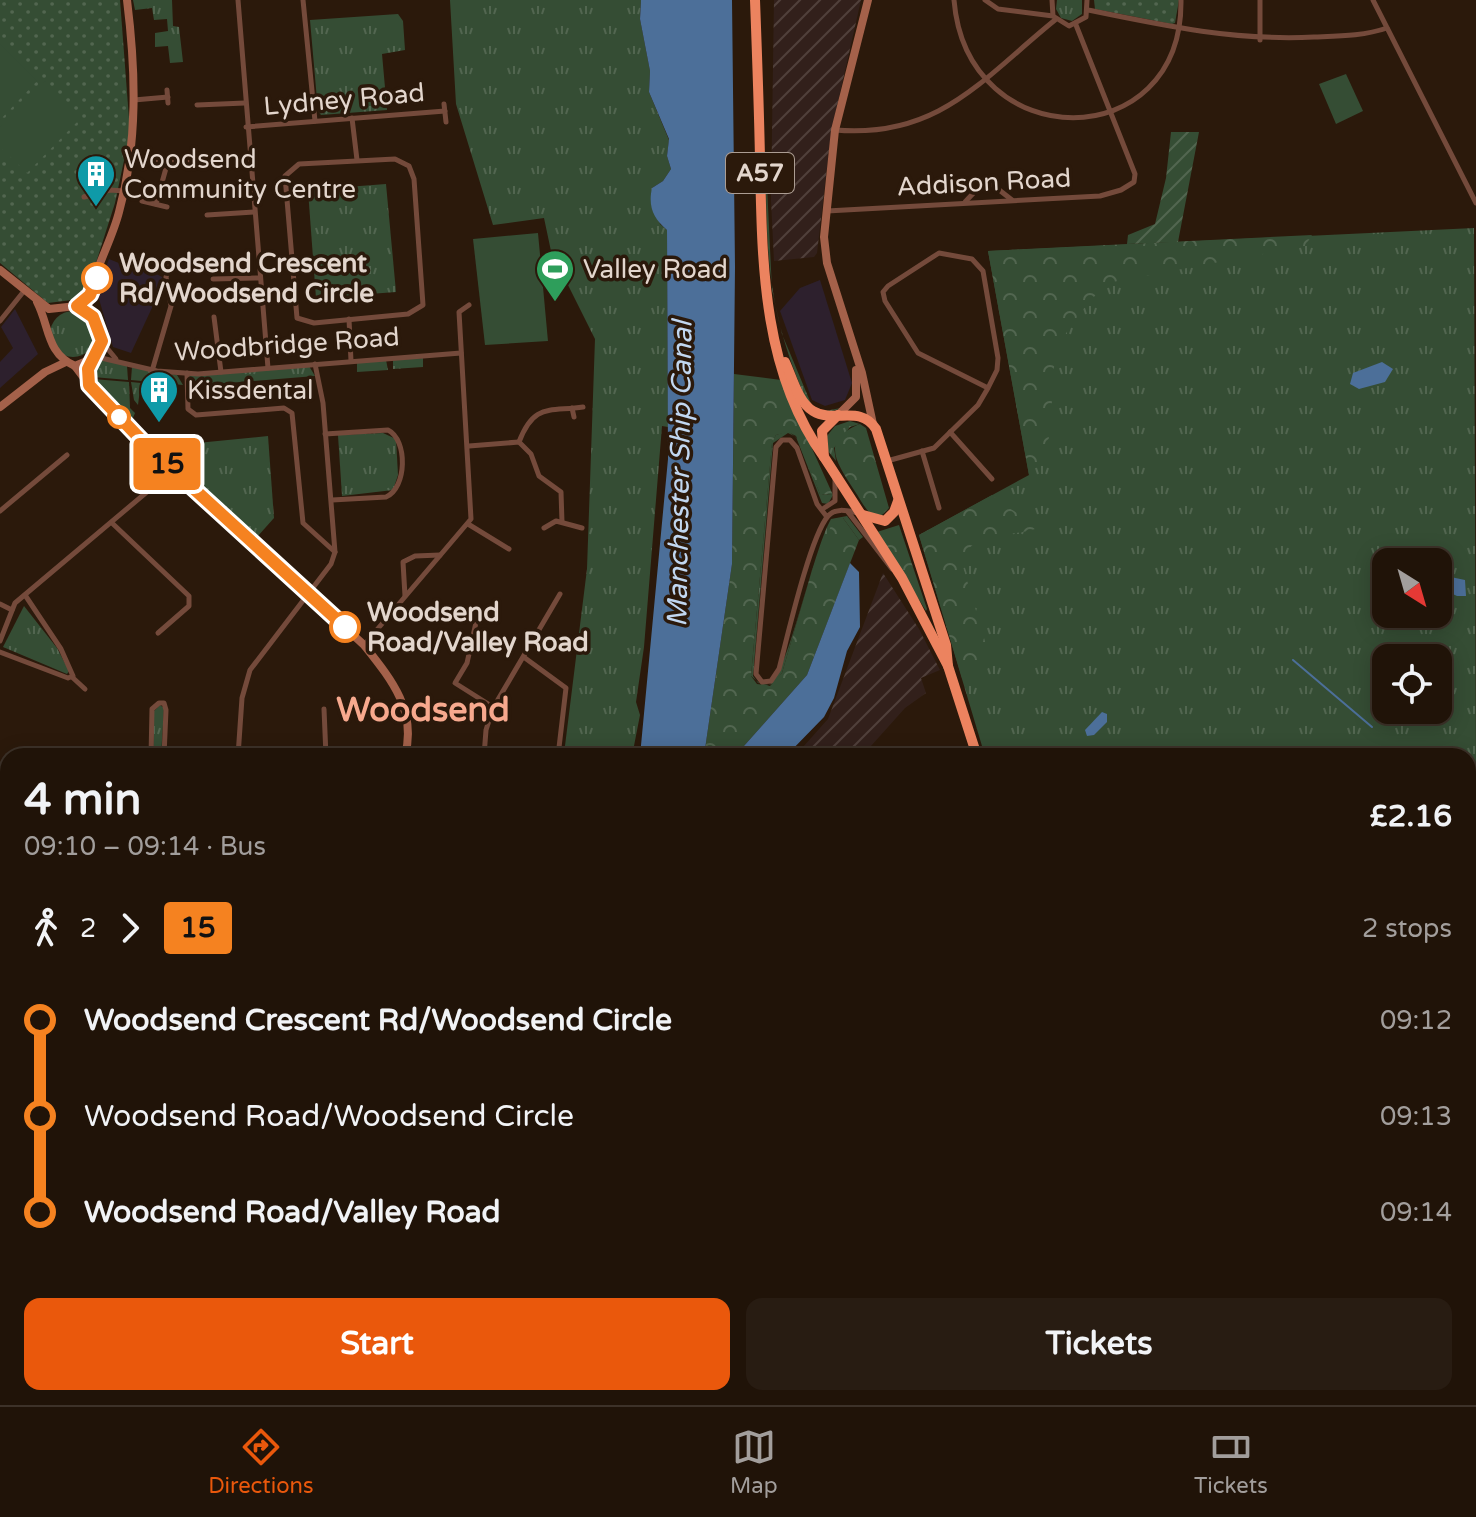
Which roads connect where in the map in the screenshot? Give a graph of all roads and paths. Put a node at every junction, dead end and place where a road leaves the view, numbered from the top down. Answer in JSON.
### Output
{"nodes":[{"id":1,"x":127,"y":0,"type":"edge"},
{"id":2,"x":238,"y":0,"type":"edge"},
{"id":3,"x":303,"y":0,"type":"edge"},
{"id":4,"x":755,"y":0,"type":"edge"},
{"id":5,"x":868,"y":0,"type":"edge"},
{"id":6,"x":954,"y":0,"type":"edge"},
{"id":7,"x":985,"y":0,"type":"edge"},
{"id":8,"x":1052,"y":0,"type":"edge"},
{"id":9,"x":1087,"y":0,"type":"edge"},
{"id":10,"x":1181,"y":0,"type":"edge"},
{"id":11,"x":1260,"y":0,"type":"edge"},
{"id":12,"x":1373,"y":0,"type":"edge"},
{"id":13,"x":1088,"y":10,"type":"junction"},
{"id":14,"x":1054,"y":18,"type":"junction"},
{"id":15,"x":1076,"y":25,"type":"junction"},
{"id":16,"x":1387,"y":28,"type":"junction"},
{"id":17,"x":1179,"y":29,"type":"junction"},
{"id":18,"x":1260,"y":40,"type":"junction"},
{"id":19,"x":986,"y":81,"type":"junction"},
{"id":20,"x":167,"y":90,"type":"dead end"},
{"id":21,"x":134,"y":100,"type":"junction"},
{"id":22,"x":245,"y":103,"type":"junction"},
{"id":23,"x":197,"y":105,"type":"dead end"},
{"id":24,"x":1111,"y":112,"type":"junction"},
{"id":25,"x":352,"y":118,"type":"junction"},
{"id":26,"x":315,"y":121,"type":"junction"},
{"id":27,"x":446,"y":122,"type":"dead end"},
{"id":28,"x":246,"y":127,"type":"junction"},
{"id":29,"x":835,"y":130,"type":"junction"},
{"id":30,"x":132,"y":158,"type":"junction"},
{"id":31,"x":357,"y":160,"type":"junction"},
{"id":32,"x":168,"y":161,"type":"junction"},
{"id":33,"x":188,"y":162,"type":"dead end"},
{"id":34,"x":125,"y":191,"type":"junction"},
{"id":35,"x":84,"y":197,"type":"dead end"},
{"id":36,"x":142,"y":201,"type":"dead end"},
{"id":37,"x":1012,"y":201,"type":"junction"},
{"id":38,"x":965,"y":203,"type":"junction"},
{"id":39,"x":1476,"y":203,"type":"edge"},
{"id":40,"x":156,"y":204,"type":"junction"},
{"id":41,"x":167,"y":207,"type":"dead end"},
{"id":42,"x":825,"y":211,"type":"junction"},
{"id":43,"x":254,"y":212,"type":"junction"},
{"id":44,"x":207,"y":215,"type":"dead end"},
{"id":45,"x":171,"y":262,"type":"dead end"},
{"id":46,"x":159,"y":269,"type":"dead end"},
{"id":47,"x":0,"y":270,"type":"edge"},
{"id":48,"x":167,"y":272,"type":"junction"},
{"id":49,"x":259,"y":278,"type":"junction"},
{"id":50,"x":213,"y":279,"type":"dead end"},
{"id":51,"x":24,"y":291,"type":"junction"},
{"id":52,"x":90,"y":295,"type":"junction"},
{"id":53,"x":37,"y":302,"type":"junction"},
{"id":54,"x":469,"y":305,"type":"dead end"},
{"id":55,"x":77,"y":306,"type":"junction"},
{"id":56,"x":61,"y":309,"type":"junction"},
{"id":57,"x":88,"y":311,"type":"junction"},
{"id":58,"x":214,"y":317,"type":"dead end"},
{"id":59,"x":349,"y":319,"type":"junction"},
{"id":60,"x":0,"y":321,"type":"edge"},
{"id":61,"x":47,"y":327,"type":"junction"},
{"id":62,"x":102,"y":341,"type":"junction"},
{"id":63,"x":777,"y":346,"type":"junction"},
{"id":64,"x":52,"y":348,"type":"junction"},
{"id":65,"x":461,"y":353,"type":"junction"},
{"id":66,"x":94,"y":359,"type":"junction"},
{"id":67,"x":117,"y":359,"type":"junction"},
{"id":68,"x":351,"y":361,"type":"junction"},
{"id":69,"x":855,"y":361,"type":"junction"},
{"id":70,"x":70,"y":364,"type":"junction"},
{"id":71,"x":315,"y":364,"type":"junction"},
{"id":72,"x":268,"y":368,"type":"junction"},
{"id":73,"x":152,"y":371,"type":"junction"},
{"id":74,"x":45,"y":372,"type":"junction"},
{"id":75,"x":221,"y":372,"type":"junction"},
{"id":76,"x":187,"y":373,"type":"junction"},
{"id":77,"x":89,"y":385,"type":"junction"},
{"id":78,"x":988,"y":388,"type":"junction"},
{"id":79,"x":0,"y":407,"type":"edge"},
{"id":80,"x":583,"y":407,"type":"dead end"},
{"id":81,"x":572,"y":408,"type":"junction"},
{"id":82,"x":838,"y":415,"type":"junction"},
{"id":83,"x":574,"y":417,"type":"dead end"},
{"id":84,"x":873,"y":424,"type":"junction"},
{"id":85,"x":950,"y":432,"type":"junction"},
{"id":86,"x":325,"y":434,"type":"junction"},
{"id":87,"x":519,"y":442,"type":"junction"},
{"id":88,"x":469,"y":446,"type":"junction"},
{"id":89,"x":922,"y":451,"type":"junction"},
{"id":90,"x":67,"y":455,"type":"dead end"},
{"id":91,"x":824,"y":457,"type":"junction"},
{"id":92,"x":887,"y":461,"type":"junction"},
{"id":93,"x":173,"y":469,"type":"junction"},
{"id":94,"x":834,"y":473,"type":"junction"},
{"id":95,"x":992,"y":479,"type":"dead end"},
{"id":96,"x":898,"y":499,"type":"junction"},
{"id":97,"x":332,"y":500,"type":"junction"},
{"id":98,"x":824,"y":508,"type":"junction"},
{"id":99,"x":939,"y":508,"type":"dead end"},
{"id":100,"x":0,"y":511,"type":"edge"},
{"id":101,"x":848,"y":512,"type":"junction"},
{"id":102,"x":862,"y":514,"type":"junction"},
{"id":103,"x":827,"y":517,"type":"junction"},
{"id":104,"x":562,"y":522,"type":"junction"},
{"id":105,"x":112,"y":523,"type":"junction"},
{"id":106,"x":468,"y":524,"type":"junction"},
{"id":107,"x":544,"y":528,"type":"dead end"},
{"id":108,"x":582,"y":528,"type":"dead end"},
{"id":109,"x":509,"y":549,"type":"dead end"},
{"id":110,"x":335,"y":552,"type":"junction"},
{"id":111,"x":441,"y":555,"type":"junction"},
{"id":112,"x":902,"y":578,"type":"junction"},
{"id":113,"x":306,"y":592,"type":"junction"},
{"id":114,"x":560,"y":594,"type":"dead end"},
{"id":115,"x":25,"y":595,"type":"junction"},
{"id":116,"x":405,"y":596,"type":"junction"},
{"id":117,"x":0,"y":604,"type":"edge"},
{"id":118,"x":12,"y":610,"type":"junction"},
{"id":119,"x":477,"y":618,"type":"dead end"},
{"id":120,"x":158,"y":633,"type":"dead end"},
{"id":121,"x":0,"y":641,"type":"edge"},
{"id":122,"x":364,"y":645,"type":"junction"},
{"id":123,"x":0,"y":652,"type":"edge"},
{"id":124,"x":525,"y":658,"type":"junction"},
{"id":125,"x":948,"y":666,"type":"junction"},
{"id":126,"x":72,"y":677,"type":"junction"},
{"id":127,"x":85,"y":689,"type":"dead end"},
{"id":128,"x":493,"y":708,"type":"junction"},
{"id":129,"x":324,"y":709,"type":"dead end"},
{"id":130,"x":151,"y":748,"type":"edge"},
{"id":131,"x":164,"y":748,"type":"edge"},
{"id":132,"x":239,"y":748,"type":"edge"},
{"id":133,"x":326,"y":748,"type":"edge"},
{"id":134,"x":407,"y":748,"type":"edge"},
{"id":135,"x":485,"y":748,"type":"edge"},
{"id":136,"x":559,"y":748,"type":"edge"},
{"id":137,"x":974,"y":748,"type":"edge"}],
"edges":[{"from":1,"to":21,"type":"street"},
{"from":2,"to":22,"type":"street"},
{"from":3,"to":26,"type":"street"},
{"from":4,"to":63,"type":"highway","number":"A57"},
{"from":5,"to":29,"type":"street"},
{"from":6,"to":19,"type":"street"},
{"from":7,"to":14,"type":"street"},
{"from":8,"to":14,"type":"street"},
{"from":9,"to":13,"type":"street"},
{"from":10,"to":17,"type":"street"},
{"from":11,"to":18,"type":"street"},
{"from":12,"to":16,"type":"street"},
{"from":13,"to":15,"type":"street"},
{"from":13,"to":17,"type":"street"},
{"from":14,"to":15,"type":"street"},
{"from":14,"to":19,"type":"street"},
{"from":15,"to":24,"type":"street"},
{"from":16,"to":18,"type":"street"},
{"from":16,"to":39,"type":"street"},
{"from":17,"to":18,"type":"street"},
{"from":17,"to":24,"type":"street"},
{"from":19,"to":24,"type":"street"},
{"from":19,"to":29,"type":"street"},
{"from":20,"to":21,"type":"street"},
{"from":21,"to":30,"type":"street"},
{"from":22,"to":23,"type":"street"},
{"from":22,"to":28,"type":"street"},
{"from":24,"to":37,"type":"street","name":"Addison Road"},
{"from":25,"to":26,"type":"street","name":"Lydney Road"},
{"from":25,"to":27,"type":"street","name":"Lydney Road"},
{"from":25,"to":31,"type":"street"},
{"from":26,"to":28,"type":"street","name":"Lydney Road"},
{"from":28,"to":43,"type":"street"},
{"from":29,"to":42,"type":"street"},
{"from":30,"to":32,"type":"street"},
{"from":30,"to":34,"type":"street"},
{"from":31,"to":59,"type":"street"},
{"from":31,"to":59,"type":"street"},
{"from":32,"to":33,"type":"street"},
{"from":32,"to":40,"type":"street"},
{"from":34,"to":35,"type":"street"},
{"from":34,"to":52,"type":"street"},
{"from":36,"to":40,"type":"street"},
{"from":37,"to":38,"type":"street","name":"Addison Road"},
{"from":37,"to":38,"type":"street"},
{"from":38,"to":42,"type":"street","name":"Addison Road"},
{"from":40,"to":41,"type":"street"},
{"from":42,"to":69,"type":"street"},
{"from":43,"to":44,"type":"street"},
{"from":43,"to":49,"type":"street"},
{"from":45,"to":48,"type":"street"},
{"from":46,"to":48,"type":"street"},
{"from":47,"to":51,"type":"street"},
{"from":48,"to":73,"type":"street"},
{"from":49,"to":50,"type":"street"},
{"from":49,"to":72,"type":"street"},
{"from":51,"to":53,"type":"street"},
{"from":51,"to":60,"type":"street"},
{"from":52,"to":55,"type":"street"},
{"from":52,"to":57,"type":"street"},
{"from":53,"to":56,"type":"street"},
{"from":53,"to":61,"type":"street"},
{"from":54,"to":65,"type":"street"},
{"from":55,"to":56,"type":"street"},
{"from":55,"to":57,"type":"street"},
{"from":56,"to":61,"type":"street"},
{"from":57,"to":62,"type":"street"},
{"from":58,"to":75,"type":"street"},
{"from":59,"to":68,"type":"street"},
{"from":61,"to":64,"type":"street"},
{"from":62,"to":66,"type":"street"},
{"from":62,"to":67,"type":"street"},
{"from":63,"to":82,"type":"highway","number":"A57"},
{"from":63,"to":91,"type":"highway","number":"A57"},
{"from":64,"to":70,"type":"street"},
{"from":64,"to":74,"type":"street"},
{"from":65,"to":68,"type":"street","name":"Woodbridge Road"},
{"from":65,"to":88,"type":"street"},
{"from":66,"to":67,"type":"street","name":"Woodbridge Road"},
{"from":66,"to":70,"type":"street"},
{"from":66,"to":77,"type":"street"},
{"from":67,"to":73,"type":"street","name":"Woodbridge Road"},
{"from":68,"to":71,"type":"street","name":"Woodbridge Road"},
{"from":69,"to":82,"type":"street"},
{"from":69,"to":84,"type":"street"},
{"from":70,"to":74,"type":"street"},
{"from":70,"to":77,"type":"street"},
{"from":71,"to":72,"type":"street","name":"Woodbridge Road"},
{"from":71,"to":86,"type":"street"},
{"from":72,"to":75,"type":"street","name":"Woodbridge Road"},
{"from":73,"to":76,"type":"street","name":"Woodbridge Road"},
{"from":74,"to":79,"type":"street"},
{"from":75,"to":76,"type":"street","name":"Woodbridge Road"},
{"from":76,"to":110,"type":"street"},
{"from":77,"to":93,"type":"street"},
{"from":78,"to":78,"type":"street"},
{"from":78,"to":85,"type":"street"},
{"from":80,"to":81,"type":"street"},
{"from":81,"to":83,"type":"street"},
{"from":81,"to":87,"type":"street"},
{"from":82,"to":84,"type":"highway","number":"A57"},
{"from":82,"to":91,"type":"highway"},
{"from":84,"to":92,"type":"highway","number":"A57"},
{"from":85,"to":89,"type":"street"},
{"from":85,"to":95,"type":"street"},
{"from":86,"to":97,"type":"street"},
{"from":86,"to":97,"type":"street"},
{"from":87,"to":88,"type":"street"},
{"from":87,"to":104,"type":"street"},
{"from":88,"to":106,"type":"street"},
{"from":89,"to":92,"type":"street"},
{"from":89,"to":99,"type":"street"},
{"from":90,"to":100,"type":"street"},
{"from":91,"to":94,"type":"highway","number":"A57"},
{"from":92,"to":96,"type":"highway","number":"A57"},
{"from":93,"to":105,"type":"street"},
{"from":93,"to":113,"type":"street"},
{"from":94,"to":98,"type":"street"},
{"from":94,"to":102,"type":"highway","number":"A57"},
{"from":96,"to":102,"type":"highway"},
{"from":96,"to":125,"type":"highway","number":"A57"},
{"from":97,"to":110,"type":"street"},
{"from":98,"to":103,"type":"street"},
{"from":98,"to":103,"type":"street"},
{"from":101,"to":102,"type":"street"},
{"from":101,"to":103,"type":"street"},
{"from":101,"to":112,"type":"street"},
{"from":102,"to":112,"type":"highway","number":"A57"},
{"from":104,"to":107,"type":"street"},
{"from":104,"to":108,"type":"street"},
{"from":105,"to":115,"type":"street"},
{"from":105,"to":120,"type":"street"},
{"from":106,"to":109,"type":"street"},
{"from":106,"to":111,"type":"street"},
{"from":110,"to":113,"type":"street"},
{"from":111,"to":116,"type":"street"},
{"from":111,"to":116,"type":"street"},
{"from":112,"to":125,"type":"highway","number":"A57"},
{"from":113,"to":122,"type":"street"},
{"from":113,"to":132,"type":"street"},
{"from":114,"to":124,"type":"street"},
{"from":115,"to":118,"type":"street"},
{"from":115,"to":126,"type":"street"},
{"from":116,"to":122,"type":"street"},
{"from":117,"to":118,"type":"street"},
{"from":118,"to":121,"type":"street"},
{"from":119,"to":128,"type":"street"},
{"from":122,"to":134,"type":"street"},
{"from":123,"to":126,"type":"street"},
{"from":124,"to":128,"type":"street"},
{"from":124,"to":136,"type":"street"},
{"from":125,"to":137,"type":"highway","number":"A57"},
{"from":126,"to":127,"type":"street"},
{"from":128,"to":135,"type":"street"},
{"from":129,"to":133,"type":"street"},
{"from":130,"to":131,"type":"street"}]}
